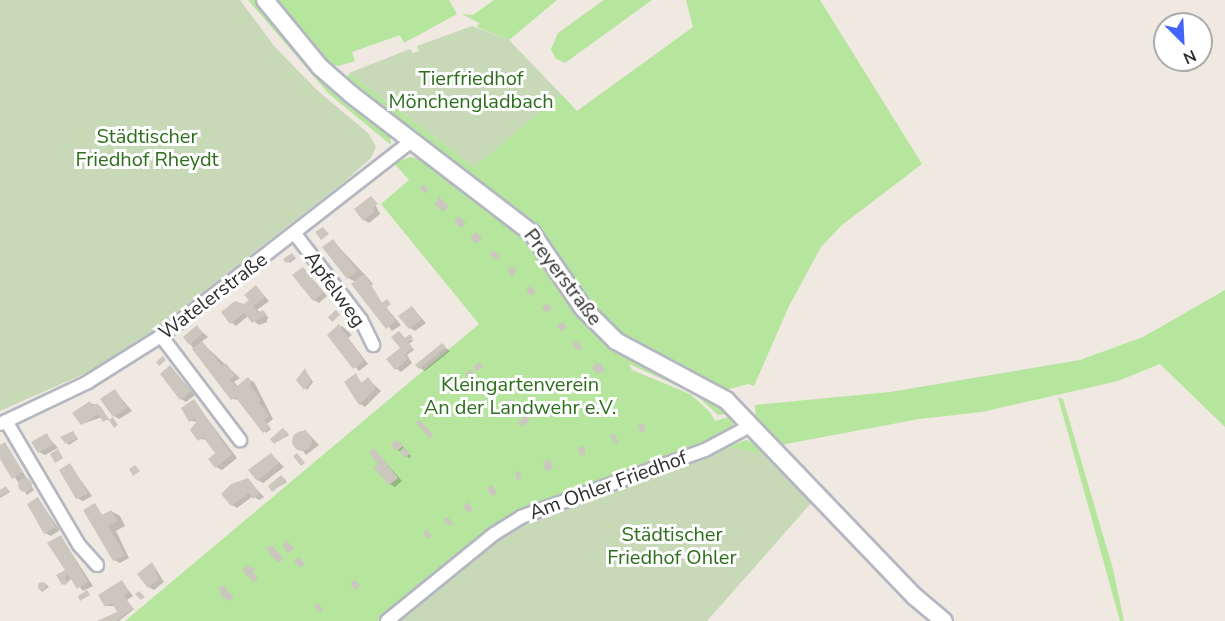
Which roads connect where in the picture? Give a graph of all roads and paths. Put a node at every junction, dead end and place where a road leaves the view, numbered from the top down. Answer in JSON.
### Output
{"nodes":[{"id":1,"x":265,"y":0,"type":"edge"},
{"id":2,"x":410,"y":142,"type":"junction"},
{"id":3,"x":295,"y":234,"type":"junction"},
{"id":4,"x":161,"y":336,"type":"junction"},
{"id":5,"x":373,"y":345,"type":"dead end"},
{"id":6,"x":3,"y":422,"type":"edge"},
{"id":7,"x":750,"y":426,"type":"junction"},
{"id":8,"x":240,"y":440,"type":"dead end"},
{"id":9,"x":97,"y":565,"type":"dead end"},
{"id":10,"x":387,"y":621,"type":"edge"},
{"id":11,"x":944,"y":621,"type":"edge"}],
"edges":[{"from":1,"to":2,"type":"main road","name":"Preyerstraße"},
{"from":2,"to":3,"type":"street","name":"Watelerstraße"},
{"from":2,"to":7,"type":"main road","name":"Preyerstraße"},
{"from":3,"to":4,"type":"street","name":"Watelerstraße"},
{"from":3,"to":5,"type":"street","name":"Apfelweg"},
{"from":4,"to":6,"type":"street","name":"Watelerstraße"},
{"from":4,"to":8,"type":"street"},
{"from":6,"to":9,"type":"street"},
{"from":7,"to":10,"type":"street","name":"Am Ohler Friedhof"},
{"from":7,"to":11,"type":"main road","name":"Preyerstraße"}]}
